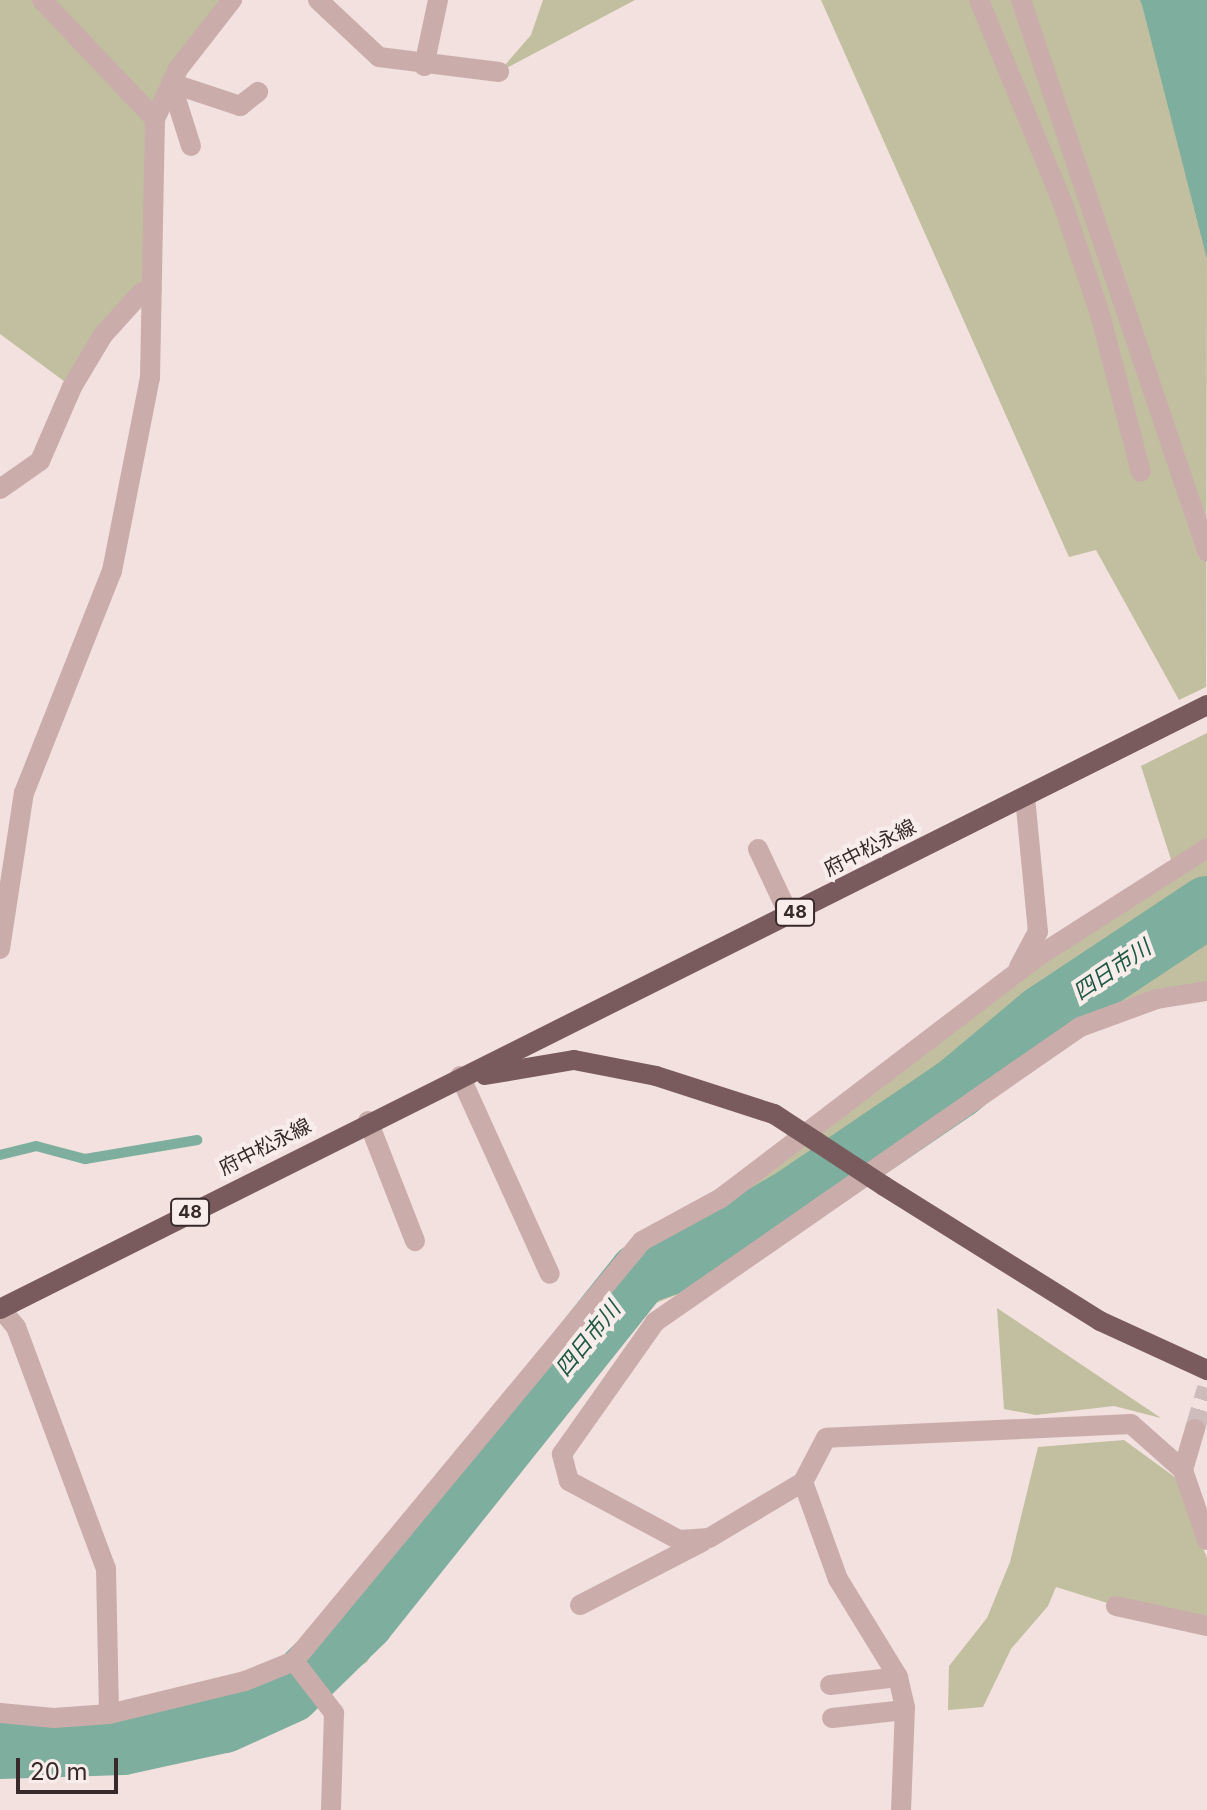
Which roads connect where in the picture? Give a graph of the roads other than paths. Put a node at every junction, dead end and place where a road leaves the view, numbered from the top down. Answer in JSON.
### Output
{"nodes":[{"id":1,"x":42,"y":0,"type":"edge"},
{"id":2,"x":232,"y":0,"type":"edge"},
{"id":3,"x":318,"y":0,"type":"edge"},
{"id":4,"x":438,"y":0,"type":"edge"},
{"id":5,"x":979,"y":0,"type":"edge"},
{"id":6,"x":1021,"y":0,"type":"edge"},
{"id":7,"x":424,"y":66,"type":"junction"},
{"id":8,"x":499,"y":72,"type":"dead end"},
{"id":9,"x":171,"y":83,"type":"junction"},
{"id":10,"x":258,"y":92,"type":"dead end"},
{"id":11,"x":155,"y":119,"type":"junction"},
{"id":12,"x":191,"y":146,"type":"dead end"},
{"id":13,"x":1087,"y":195,"type":"junction"},
{"id":14,"x":1062,"y":201,"type":"junction"},
{"id":15,"x":152,"y":290,"type":"junction"},
{"id":16,"x":1141,"y":472,"type":"dead end"},
{"id":17,"x":0,"y":489,"type":"edge"},
{"id":18,"x":1207,"y":551,"type":"edge"},
{"id":19,"x":1207,"y":705,"type":"edge"},
{"id":20,"x":1025,"y":797,"type":"junction"},
{"id":21,"x":1207,"y":848,"type":"edge"},
{"id":22,"x":758,"y":849,"type":"dead end"},
{"id":23,"x":789,"y":915,"type":"junction"},
{"id":24,"x":0,"y":949,"type":"edge"},
{"id":25,"x":1014,"y":975,"type":"junction"},
{"id":26,"x":1207,"y":991,"type":"edge"},
{"id":27,"x":462,"y":1079,"type":"junction"},
{"id":28,"x":374,"y":1118,"type":"junction"},
{"id":29,"x":812,"y":1139,"type":"junction"},
{"id":30,"x":415,"y":1241,"type":"dead end"},
{"id":31,"x":550,"y":1274,"type":"dead end"},
{"id":32,"x":0,"y":1309,"type":"edge"},
{"id":33,"x":1207,"y":1370,"type":"edge"},
{"id":34,"x":1195,"y":1429,"type":"tunnel mouth"},
{"id":35,"x":1183,"y":1470,"type":"junction"},
{"id":36,"x":803,"y":1482,"type":"junction"},
{"id":37,"x":709,"y":1538,"type":"junction"},
{"id":38,"x":1207,"y":1540,"type":"edge"},
{"id":39,"x":580,"y":1605,"type":"dead end"},
{"id":40,"x":1116,"y":1606,"type":"dead end"},
{"id":41,"x":1207,"y":1626,"type":"edge"},
{"id":42,"x":294,"y":1661,"type":"junction"},
{"id":43,"x":898,"y":1677,"type":"junction"},
{"id":44,"x":830,"y":1685,"type":"dead end"},
{"id":45,"x":905,"y":1710,"type":"junction"},
{"id":46,"x":0,"y":1713,"type":"edge"},
{"id":47,"x":109,"y":1714,"type":"junction"},
{"id":48,"x":832,"y":1718,"type":"dead end"},
{"id":49,"x":331,"y":1810,"type":"edge"},
{"id":50,"x":901,"y":1810,"type":"edge"}],
"edges":[{"from":1,"to":11,"type":"street"},
{"from":2,"to":9,"type":"street"},
{"from":3,"to":7,"type":"street"},
{"from":4,"to":7,"type":"street"},
{"from":5,"to":14,"type":"street"},
{"from":6,"to":13,"type":"street"},
{"from":7,"to":8,"type":"street"},
{"from":9,"to":10,"type":"street"},
{"from":9,"to":11,"type":"street"},
{"from":9,"to":12,"type":"street"},
{"from":11,"to":15,"type":"street"},
{"from":13,"to":14,"type":"street"},
{"from":13,"to":18,"type":"street"},
{"from":14,"to":16,"type":"street"},
{"from":15,"to":17,"type":"street"},
{"from":15,"to":24,"type":"street"},
{"from":19,"to":20,"type":"main road","name":"府中松永線","number":"48"},
{"from":20,"to":23,"type":"main road","name":"府中松永線","number":"48"},
{"from":20,"to":25,"type":"street"},
{"from":21,"to":25,"type":"street"},
{"from":22,"to":23,"type":"street"},
{"from":23,"to":27,"type":"main road","name":"府中松永線","number":"48"},
{"from":25,"to":29,"type":"street"},
{"from":26,"to":37,"type":"street"},
{"from":27,"to":28,"type":"main road","name":"府中松永線","number":"48"},
{"from":27,"to":29,"type":"main road","name":"府中松永線","number":"48"},
{"from":27,"to":31,"type":"street"},
{"from":28,"to":30,"type":"street"},
{"from":28,"to":32,"type":"main road","name":"府中松永線","number":"48"},
{"from":29,"to":33,"type":"main road","name":"府中松永線","number":"48","bridge":true},
{"from":29,"to":42,"type":"street"},
{"from":32,"to":47,"type":"street"},
{"from":34,"to":35,"type":"street"},
{"from":35,"to":36,"type":"street"},
{"from":35,"to":38,"type":"street"},
{"from":36,"to":37,"type":"street"},
{"from":36,"to":43,"type":"street"},
{"from":37,"to":39,"type":"street"},
{"from":40,"to":41,"type":"street"},
{"from":42,"to":47,"type":"street"},
{"from":42,"to":49,"type":"street"},
{"from":43,"to":44,"type":"street"},
{"from":43,"to":45,"type":"street"},
{"from":45,"to":48,"type":"street"},
{"from":45,"to":50,"type":"street"},
{"from":46,"to":47,"type":"street"}]}
